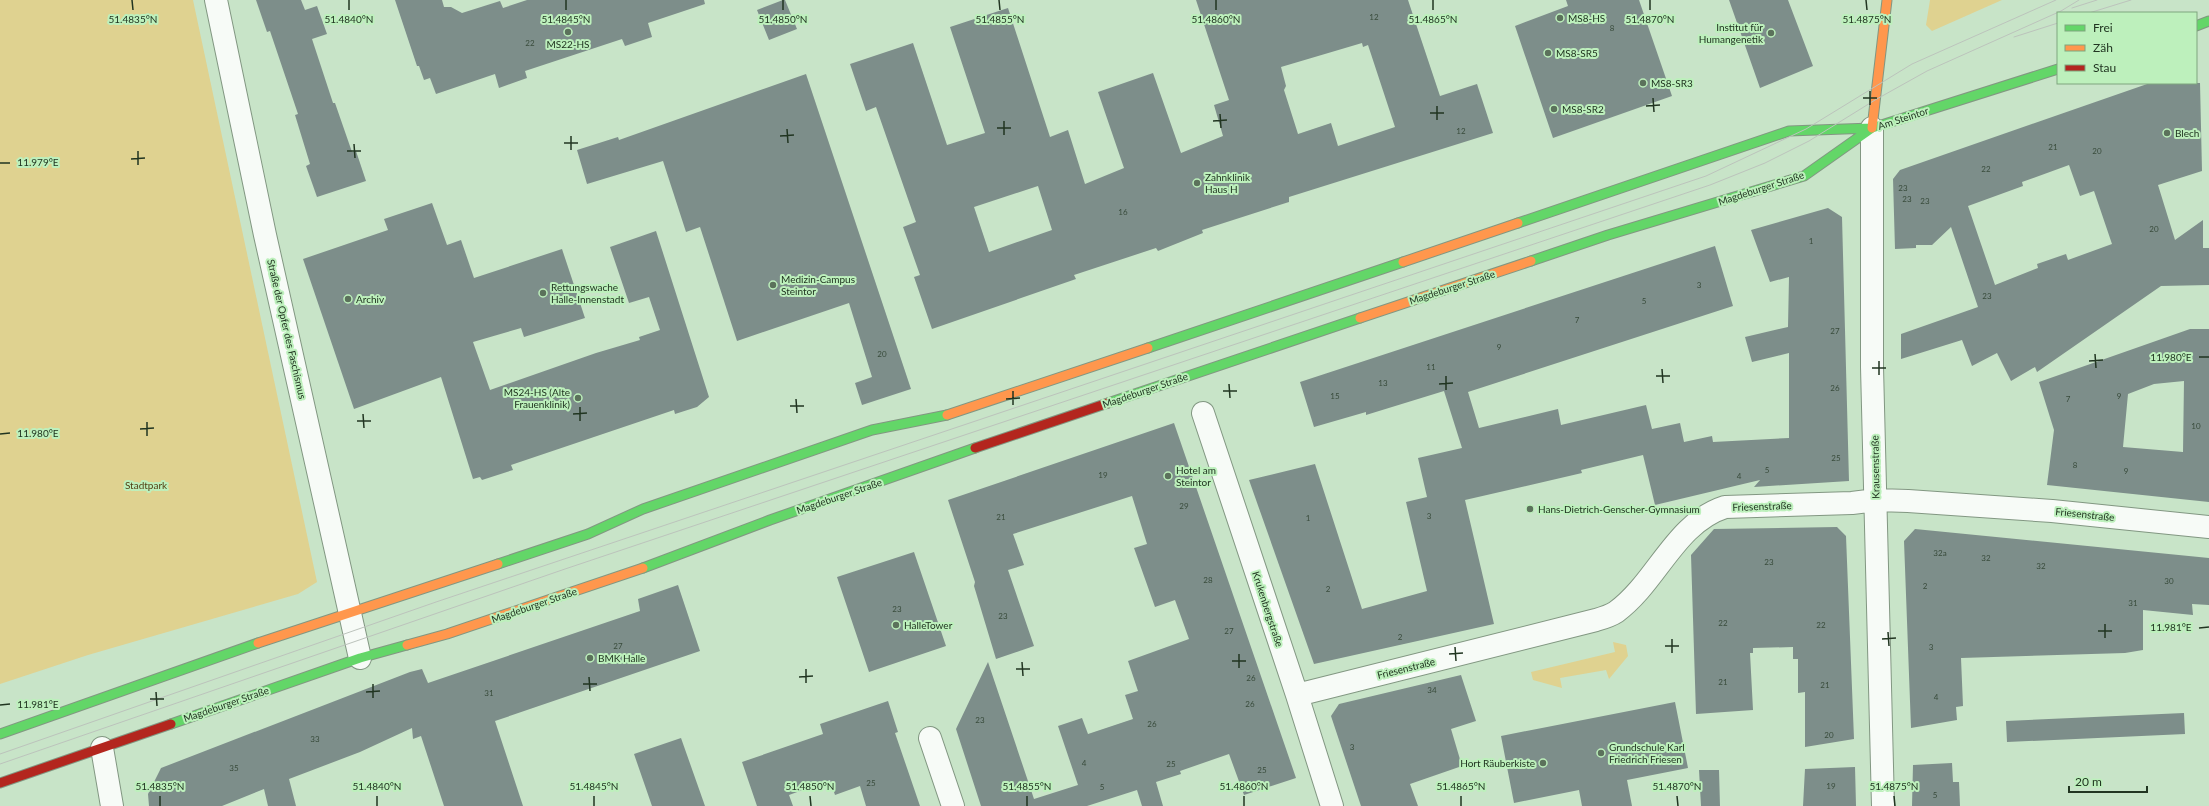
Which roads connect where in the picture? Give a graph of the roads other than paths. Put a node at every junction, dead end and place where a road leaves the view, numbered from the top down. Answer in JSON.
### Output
{"nodes":[{"id":1,"x":216,"y":0,"type":"edge"},
{"id":2,"x":1887,"y":0,"type":"edge"},
{"id":3,"x":2209,"y":21,"type":"edge"},
{"id":4,"x":2197,"y":26,"type":"edge"},
{"id":5,"x":2057,"y":69,"type":"edge"},
{"id":6,"x":1872,"y":128,"type":"junction"},
{"id":7,"x":1203,"y":414,"type":"dead end"},
{"id":8,"x":1876,"y":500,"type":"junction"},
{"id":9,"x":2209,"y":527,"type":"edge"},
{"id":10,"x":350,"y":612,"type":"junction"},
{"id":11,"x":360,"y":658,"type":"junction"},
{"id":12,"x":1297,"y":695,"type":"junction"},
{"id":13,"x":0,"y":734,"type":"edge"},
{"id":14,"x":930,"y":738,"type":"dead end"},
{"id":15,"x":102,"y":748,"type":"junction"},
{"id":16,"x":0,"y":783,"type":"edge"},
{"id":17,"x":112,"y":806,"type":"edge"},
{"id":18,"x":953,"y":806,"type":"edge"},
{"id":19,"x":1332,"y":806,"type":"edge"},
{"id":20,"x":1883,"y":806,"type":"edge"}],
"edges":[{"from":1,"to":10,"type":"street","name":"Straße der Opfer des Faschismus"},
{"from":2,"to":6,"type":"street","name":"Am Steintor"},
{"from":3,"to":4,"type":"street"},
{"from":5,"to":6,"type":"street","name":"Am Steintor"},
{"from":6,"to":8,"type":"street","name":"Krausenstraße"},
{"from":6,"to":10,"type":"street"},
{"from":6,"to":11,"type":"street","name":"Magdeburger Straße"},
{"from":7,"to":12,"type":"street","name":"Krukenbergstraße"},
{"from":8,"to":9,"type":"street","name":"Friesenstraße"},
{"from":8,"to":12,"type":"street","name":"Friesenstraße"},
{"from":8,"to":20,"type":"street","name":"Krausenstraße"},
{"from":10,"to":11,"type":"street","name":"Straße der Opfer des Faschismus"},
{"from":10,"to":13,"type":"street"},
{"from":11,"to":15,"type":"street","name":"Magdeburger Straße"},
{"from":12,"to":19,"type":"street","name":"Krukenbergstraße"},
{"from":14,"to":18,"type":"street"},
{"from":15,"to":16,"type":"street","name":"Magdeburger Straße"},
{"from":15,"to":17,"type":"street"}]}
